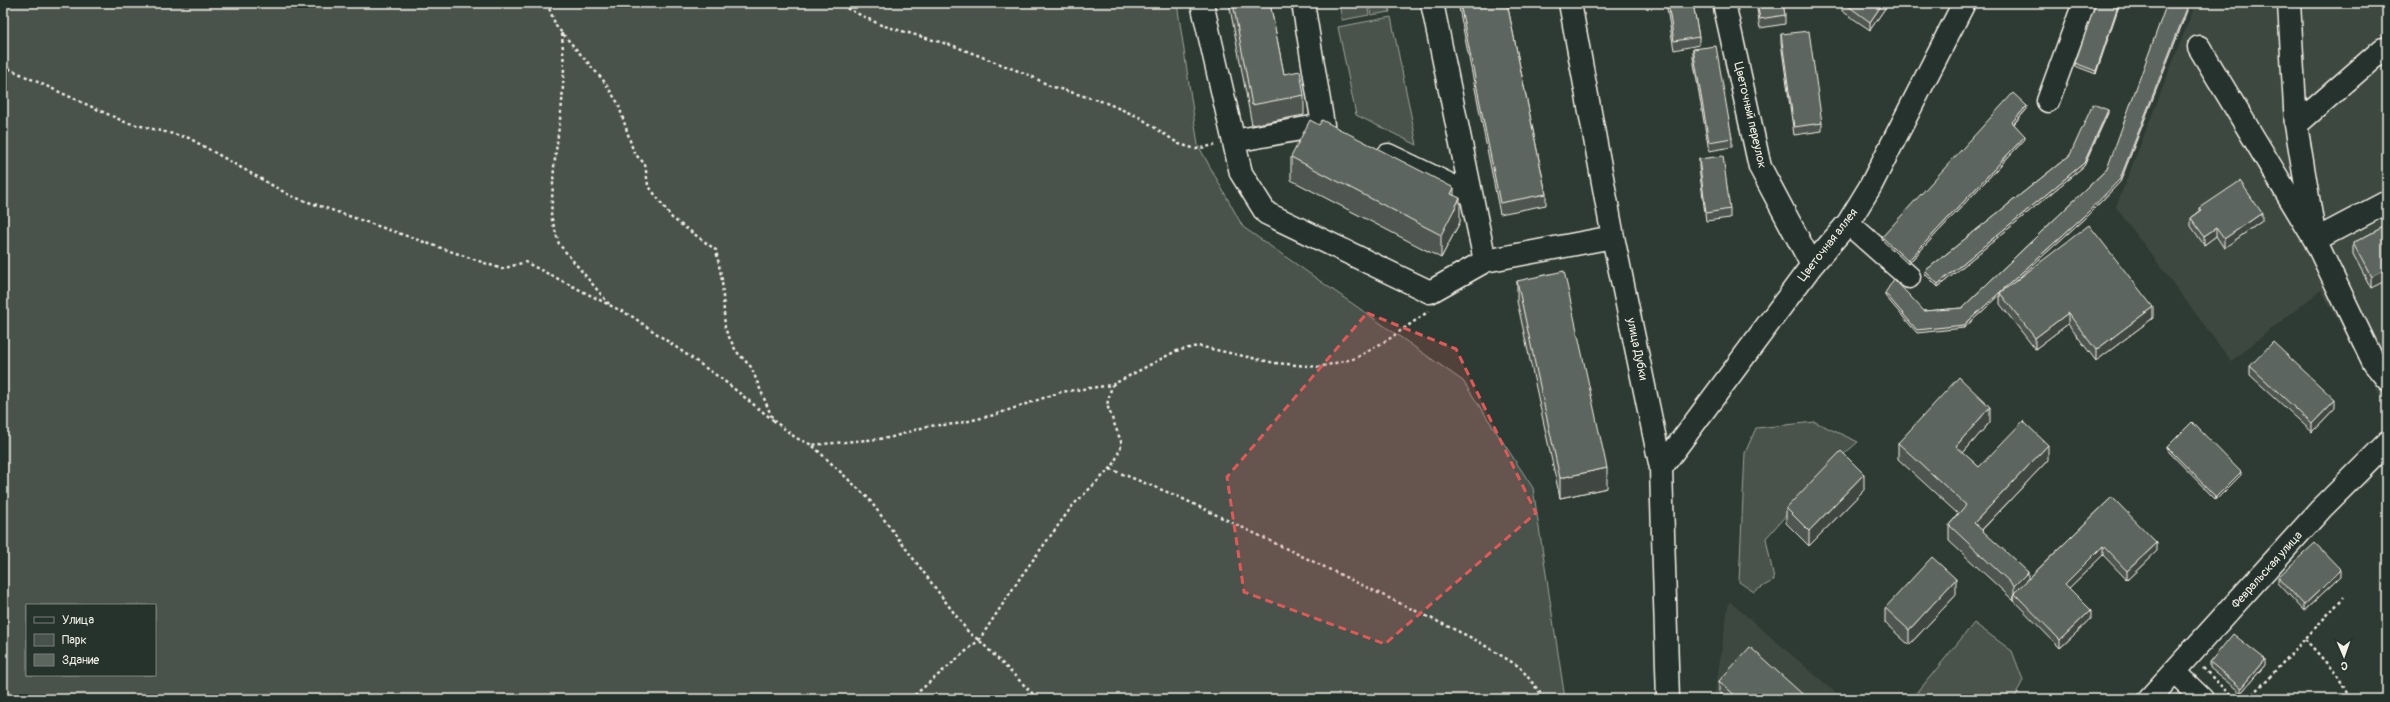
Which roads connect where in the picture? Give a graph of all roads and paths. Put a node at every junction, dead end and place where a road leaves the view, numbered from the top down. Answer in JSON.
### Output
{"nodes":[{"id":1,"x":547,"y":3,"type":"edge"},
{"id":2,"x":836,"y":3,"type":"edge"},
{"id":3,"x":1202,"y":3,"type":"edge"},
{"id":4,"x":1303,"y":3,"type":"edge"},
{"id":5,"x":1432,"y":3,"type":"edge"},
{"id":6,"x":1570,"y":3,"type":"edge"},
{"id":7,"x":1724,"y":3,"type":"edge"},
{"id":8,"x":1964,"y":3,"type":"edge"},
{"id":9,"x":2084,"y":3,"type":"edge"},
{"id":10,"x":2289,"y":3,"type":"edge"},
{"id":11,"x":562,"y":32,"type":"junction"},
{"id":12,"x":2199,"y":47,"type":"dead end"},
{"id":13,"x":2387,"y":54,"type":"edge"},
{"id":14,"x":3,"y":66,"type":"edge"},
{"id":15,"x":2048,"y":101,"type":"dead end"},
{"id":16,"x":1323,"y":125,"type":"junction"},
{"id":17,"x":2296,"y":125,"type":"junction"},
{"id":18,"x":1344,"y":135,"type":"edge"},
{"id":19,"x":1234,"y":141,"type":"junction"},
{"id":20,"x":1372,"y":148,"type":"edge"},
{"id":21,"x":1472,"y":194,"type":"junction"},
{"id":22,"x":2387,"y":202,"type":"edge"},
{"id":23,"x":1848,"y":223,"type":"junction"},
{"id":24,"x":1613,"y":237,"type":"junction"},
{"id":25,"x":2315,"y":240,"type":"junction"},
{"id":26,"x":1485,"y":261,"type":"junction"},
{"id":27,"x":1812,"y":265,"type":"junction"},
{"id":28,"x":1909,"y":277,"type":"dead end"},
{"id":29,"x":610,"y":305,"type":"junction"},
{"id":30,"x":1431,"y":309,"type":"dead end"},
{"id":31,"x":2387,"y":379,"type":"edge"},
{"id":32,"x":1112,"y":386,"type":"junction"},
{"id":33,"x":773,"y":420,"type":"junction"},
{"id":34,"x":2387,"y":443,"type":"edge"},
{"id":35,"x":812,"y":445,"type":"junction"},
{"id":36,"x":1661,"y":468,"type":"junction"},
{"id":37,"x":1110,"y":469,"type":"junction"},
{"id":38,"x":2344,"y":597,"type":"dead end"},
{"id":39,"x":2305,"y":639,"type":"junction"},
{"id":40,"x":979,"y":640,"type":"junction"},
{"id":41,"x":2174,"y":672,"type":"junction"},
{"id":42,"x":910,"y":699,"type":"edge"},
{"id":43,"x":1038,"y":699,"type":"edge"},
{"id":44,"x":1545,"y":699,"type":"edge"},
{"id":45,"x":1668,"y":699,"type":"edge"},
{"id":46,"x":2149,"y":699,"type":"edge"},
{"id":47,"x":2202,"y":699,"type":"edge"},
{"id":48,"x":2249,"y":699,"type":"edge"},
{"id":49,"x":2350,"y":699,"type":"edge"}],
"edges":[{"from":1,"to":11,"type":"path"},
{"from":2,"to":19,"type":"path"},
{"from":3,"to":19,"type":"street"},
{"from":4,"to":16,"type":"street"},
{"from":5,"to":21,"type":"street"},
{"from":6,"to":24,"type":"street","name":"улица Дубки"},
{"from":7,"to":27,"type":"street","name":"Цветочный переулок"},
{"from":8,"to":23,"type":"street","name":"Цветочная аллея"},
{"from":9,"to":15,"type":"street"},
{"from":10,"to":17,"type":"street"},
{"from":11,"to":29,"type":"path"},
{"from":11,"to":33,"type":"path"},
{"from":12,"to":25,"type":"street"},
{"from":13,"to":17,"type":"street"},
{"from":14,"to":29,"type":"path"},
{"from":16,"to":18,"type":"street"},
{"from":16,"to":19,"type":"street"},
{"from":17,"to":25,"type":"street"},
{"from":19,"to":26,"type":"street"},
{"from":20,"to":21,"type":"street"},
{"from":21,"to":26,"type":"street"},
{"from":22,"to":25,"type":"street"},
{"from":23,"to":27,"type":"street","name":"Цветочная аллея"},
{"from":23,"to":28,"type":"street"},
{"from":24,"to":26,"type":"street"},
{"from":24,"to":36,"type":"street","name":"улица Дубки"},
{"from":25,"to":31,"type":"street"},
{"from":27,"to":36,"type":"street","name":"Цветочная аллея"},
{"from":29,"to":33,"type":"path"},
{"from":30,"to":32,"type":"path"},
{"from":32,"to":35,"type":"path"},
{"from":32,"to":37,"type":"path"},
{"from":33,"to":35,"type":"path"},
{"from":34,"to":41,"type":"street","name":"Февральская улица"},
{"from":35,"to":40,"type":"path"},
{"from":36,"to":45,"type":"street","name":"улица Дубки"},
{"from":37,"to":40,"type":"path"},
{"from":37,"to":44,"type":"path"},
{"from":38,"to":39,"type":"path"},
{"from":39,"to":48,"type":"path"},
{"from":39,"to":49,"type":"path"},
{"from":40,"to":42,"type":"path"},
{"from":40,"to":43,"type":"path"},
{"from":41,"to":46,"type":"street","name":"Февральская улица"},
{"from":41,"to":47,"type":"street"}]}
